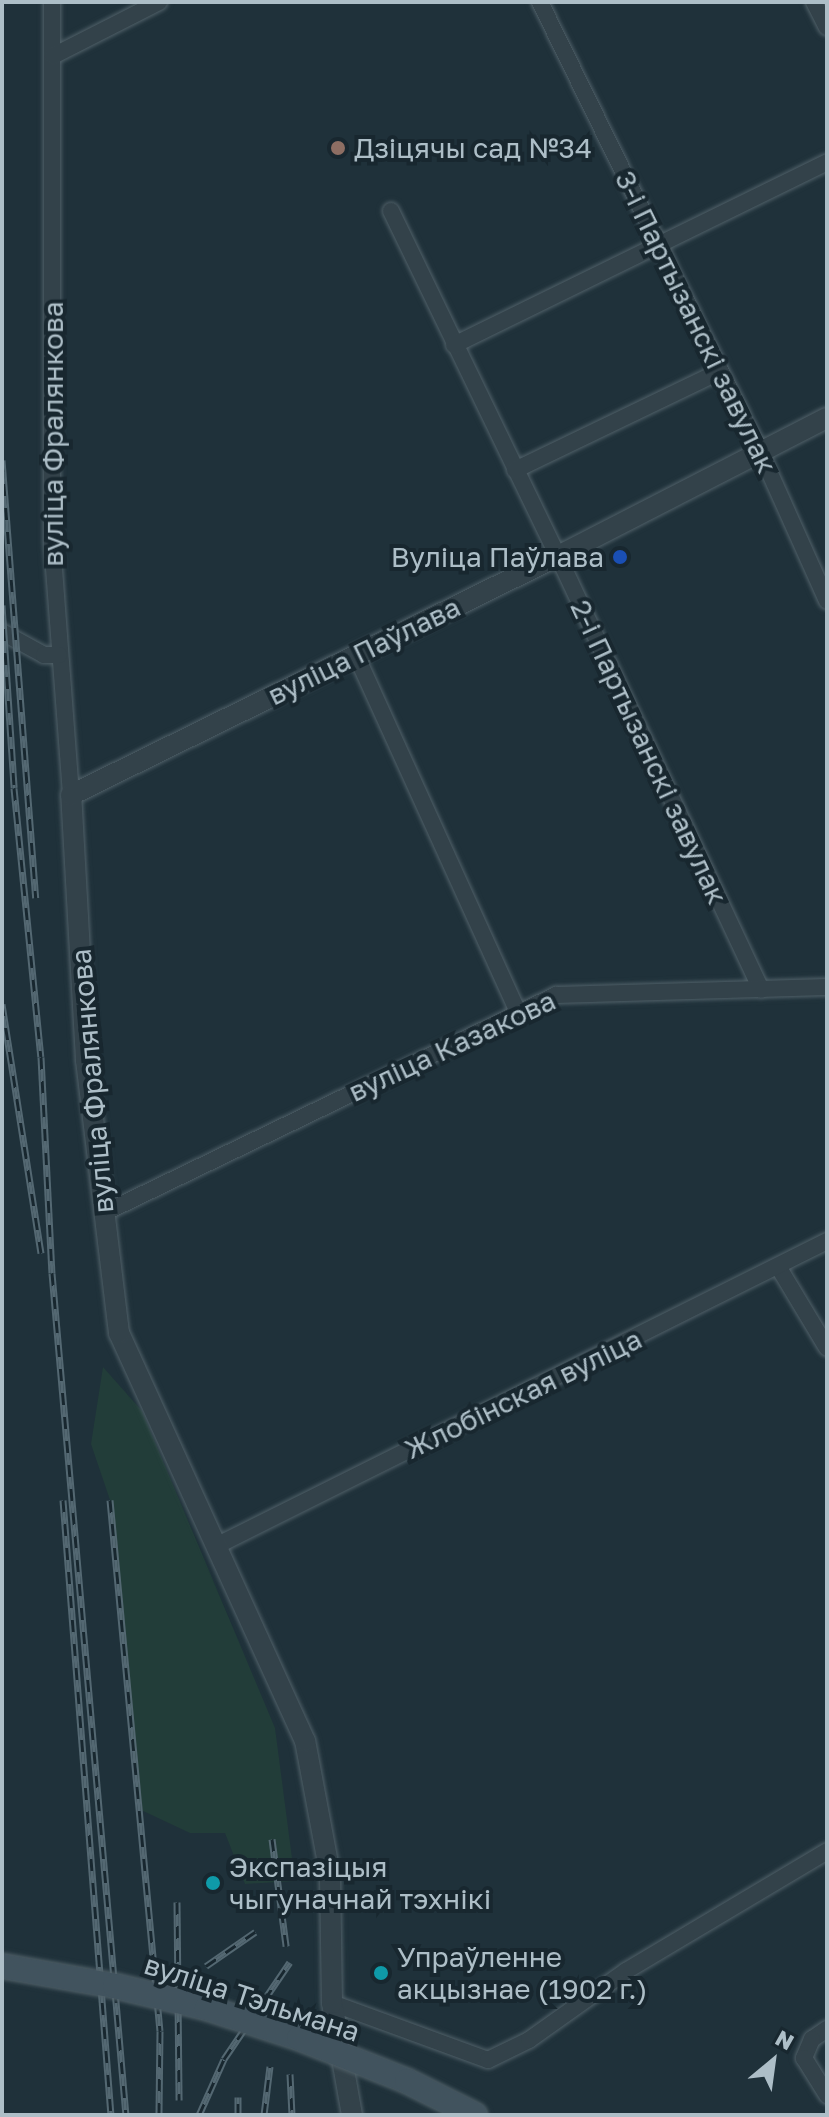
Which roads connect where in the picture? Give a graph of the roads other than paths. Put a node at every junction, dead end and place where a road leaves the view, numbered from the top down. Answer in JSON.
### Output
{"nodes":[{"id":1,"x":52,"y":2,"type":"edge"},
{"id":2,"x":159,"y":2,"type":"edge"},
{"id":3,"x":540,"y":2,"type":"edge"},
{"id":4,"x":814,"y":2,"type":"edge"},
{"id":5,"x":827,"y":27,"type":"edge"},
{"id":6,"x":53,"y":56,"type":"junction"},
{"id":7,"x":827,"y":162,"type":"edge"},
{"id":8,"x":391,"y":211,"type":"dead end"},
{"id":9,"x":660,"y":247,"type":"junction"},
{"id":10,"x":454,"y":345,"type":"junction"},
{"id":11,"x":719,"y":372,"type":"junction"},
{"id":12,"x":827,"y":418,"type":"edge"},
{"id":13,"x":760,"y":451,"type":"junction"},
{"id":14,"x":515,"y":470,"type":"junction"},
{"id":15,"x":558,"y":556,"type":"junction"},
{"id":16,"x":827,"y":601,"type":"edge"},
{"id":17,"x":2,"y":632,"type":"edge"},
{"id":18,"x":59,"y":655,"type":"junction"},
{"id":19,"x":356,"y":655,"type":"junction"},
{"id":20,"x":71,"y":795,"type":"junction"},
{"id":21,"x":827,"y":987,"type":"edge"},
{"id":22,"x":761,"y":990,"type":"junction"},
{"id":23,"x":518,"y":1012,"type":"junction"},
{"id":24,"x":104,"y":1213,"type":"junction"},
{"id":25,"x":827,"y":1241,"type":"edge"},
{"id":26,"x":779,"y":1268,"type":"junction"},
{"id":27,"x":827,"y":1348,"type":"edge"},
{"id":28,"x":218,"y":1545,"type":"junction"},
{"id":29,"x":827,"y":1851,"type":"edge"},
{"id":30,"x":2,"y":1966,"type":"edge"},
{"id":31,"x":332,"y":2003,"type":"junction"},
{"id":32,"x":827,"y":2029,"type":"edge"},
{"id":33,"x":827,"y":2095,"type":"edge"},
{"id":34,"x":352,"y":2115,"type":"edge"},
{"id":35,"x":475,"y":2115,"type":"edge"}],
"edges":[{"from":1,"to":6,"type":"street","name":"вуліца Фралянкова"},
{"from":2,"to":6,"type":"street"},
{"from":3,"to":9,"type":"street","name":"3-і Партызанскі завулак"},
{"from":4,"to":5,"type":"street"},
{"from":6,"to":18,"type":"street","name":"вуліца Фралянкова"},
{"from":7,"to":9,"type":"street"},
{"from":8,"to":10,"type":"street","name":"2-і Партызанскі завулак"},
{"from":9,"to":10,"type":"street"},
{"from":9,"to":11,"type":"street","name":"3-і Партызанскі завулак"},
{"from":10,"to":14,"type":"street","name":"2-і Партызанскі завулак"},
{"from":11,"to":13,"type":"street","name":"3-і Партызанскі завулак"},
{"from":11,"to":14,"type":"street"},
{"from":12,"to":13,"type":"street","name":"вуліца Паўлава"},
{"from":13,"to":15,"type":"street","name":"вуліца Паўлава"},
{"from":13,"to":16,"type":"street","name":"3-і Партызанскі завулак"},
{"from":14,"to":15,"type":"street","name":"2-і Партызанскі завулак"},
{"from":15,"to":19,"type":"street","name":"вуліца Паўлава"},
{"from":15,"to":22,"type":"street","name":"2-і Партызанскі завулак"},
{"from":17,"to":18,"type":"street"},
{"from":18,"to":20,"type":"street","name":"вуліца Фралянкова"},
{"from":19,"to":20,"type":"street","name":"вуліца Паўлава"},
{"from":19,"to":23,"type":"street"},
{"from":20,"to":24,"type":"street","name":"вуліца Фралянкова"},
{"from":21,"to":22,"type":"street","name":"вуліца Казакова"},
{"from":22,"to":23,"type":"street","name":"вуліца Казакова"},
{"from":23,"to":24,"type":"street","name":"вуліца Казакова"},
{"from":24,"to":28,"type":"street","name":"вуліца Фралянкова"},
{"from":25,"to":26,"type":"street","name":"Жлобінская вуліца"},
{"from":26,"to":27,"type":"street"},
{"from":26,"to":28,"type":"street","name":"Жлобінская вуліца"},
{"from":28,"to":31,"type":"street","name":"вуліца Фралянкова"},
{"from":29,"to":31,"type":"street"},
{"from":30,"to":35,"type":"main road","name":"вуліца Тэльмана","bridge":true},
{"from":31,"to":34,"type":"street","name":"вуліца Фралянкова"},
{"from":32,"to":33,"type":"street"}]}
